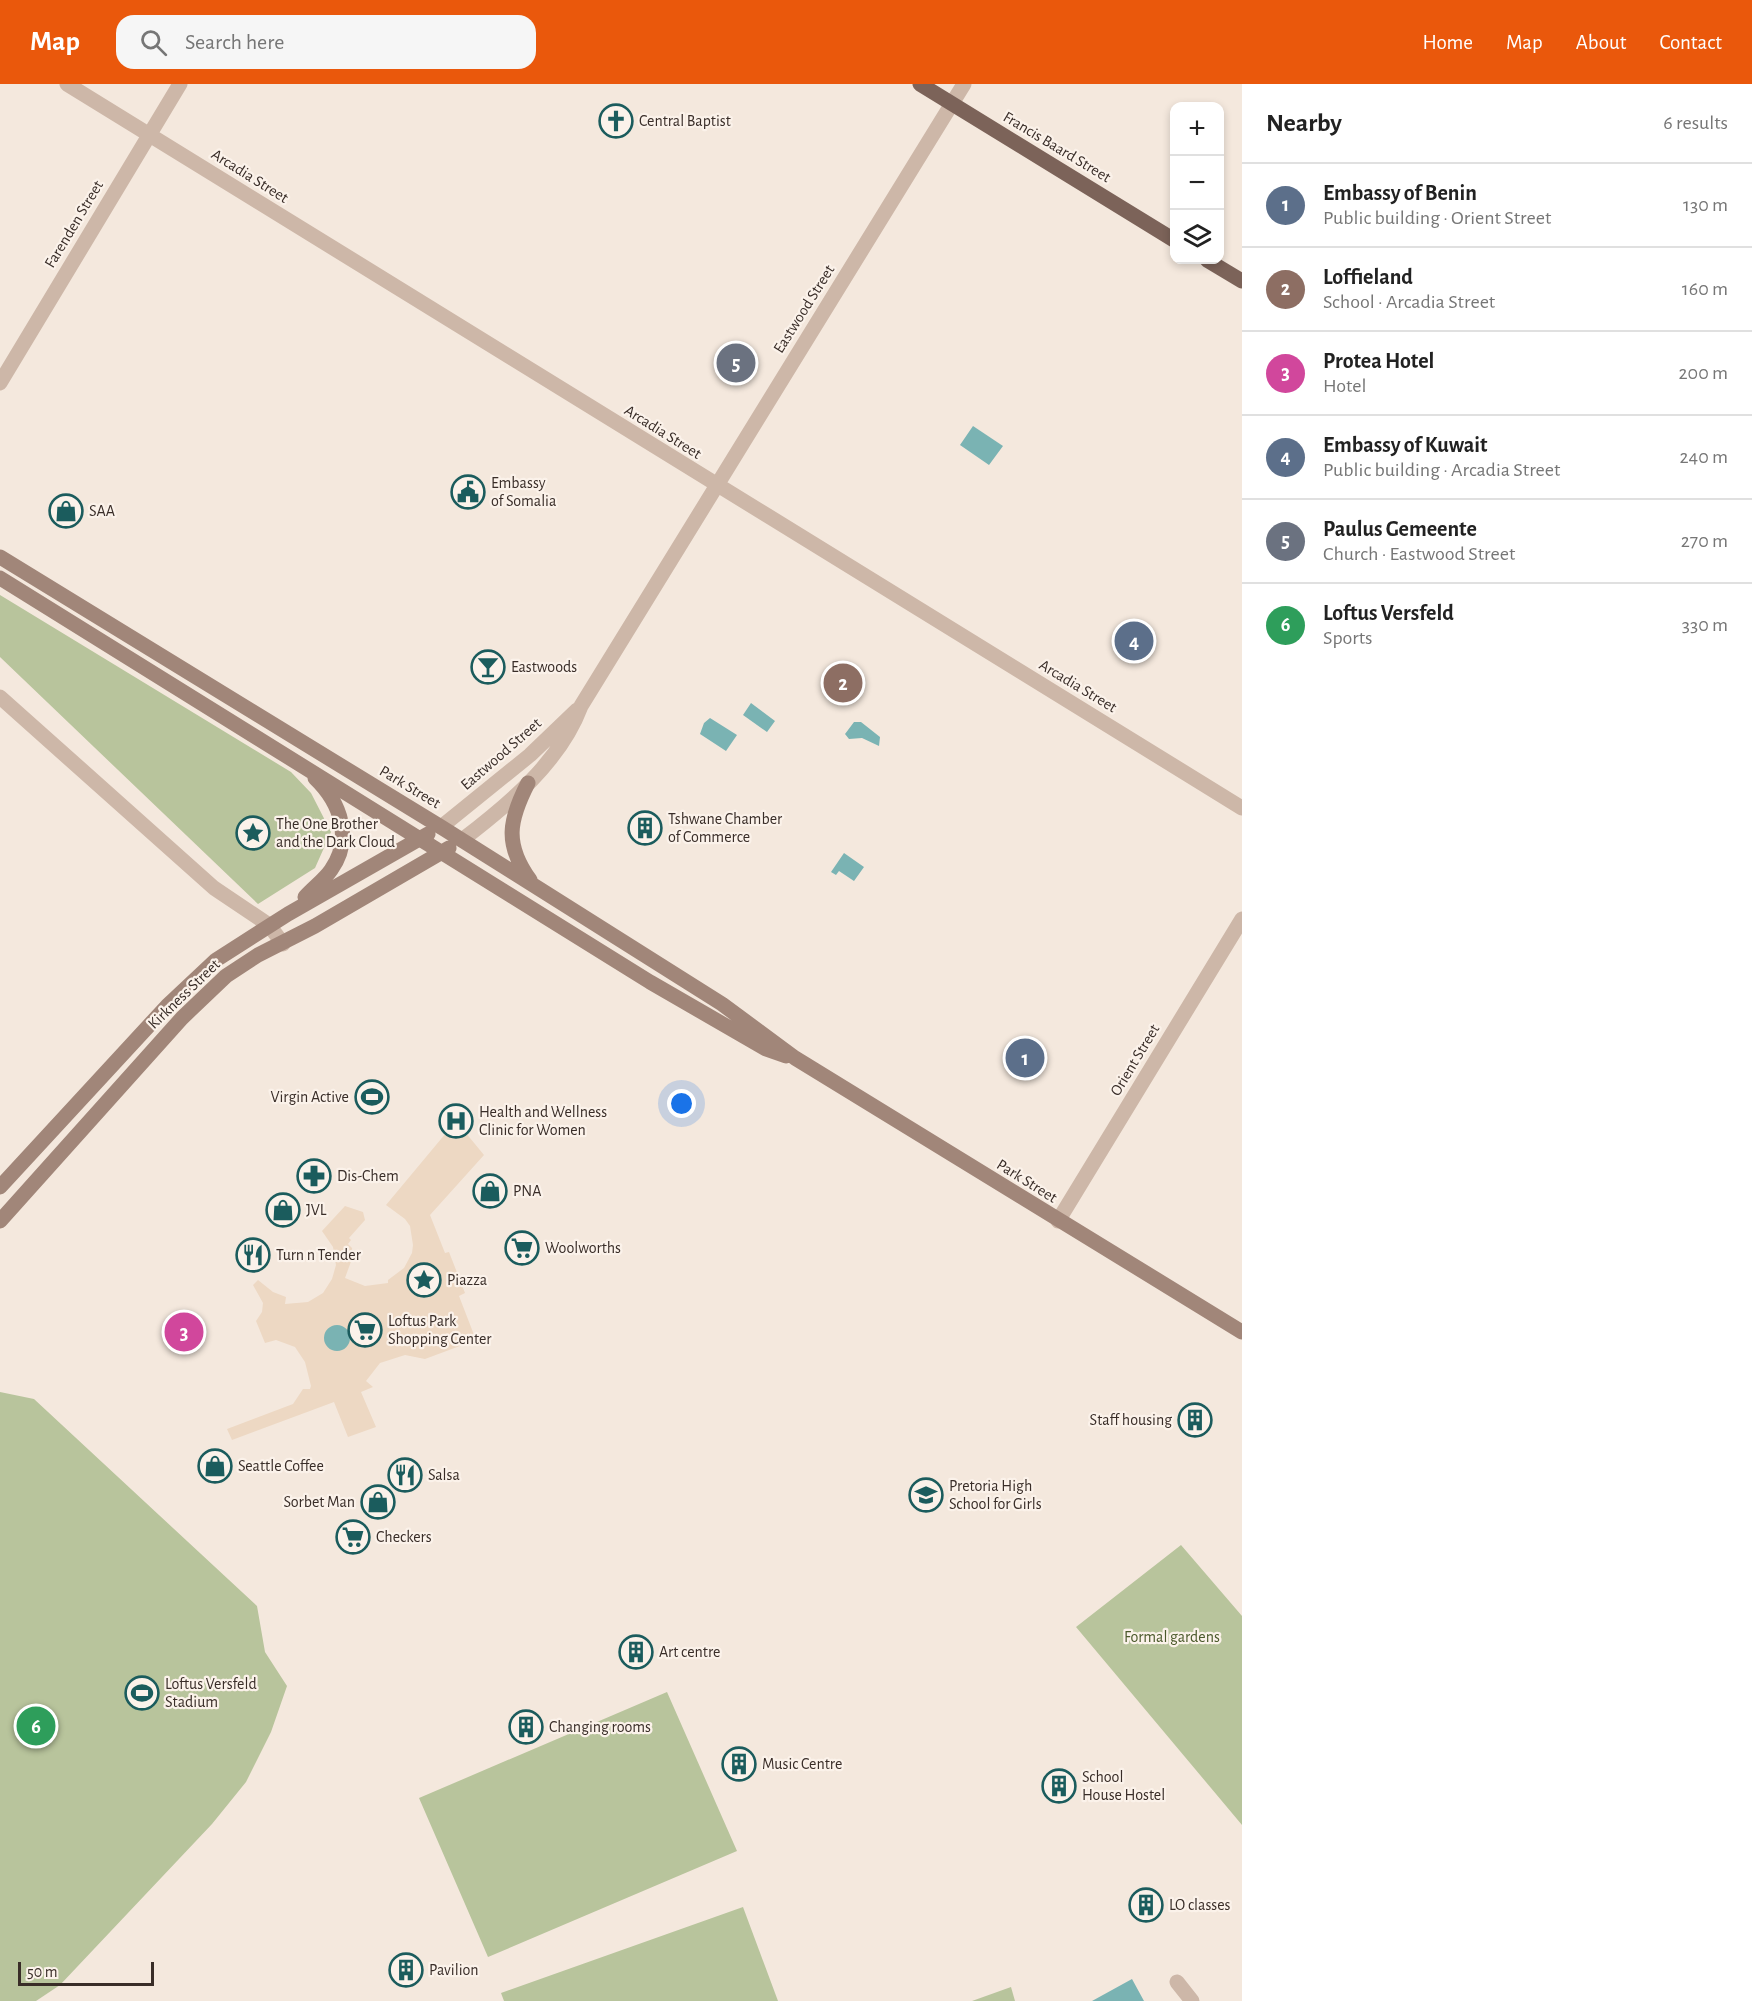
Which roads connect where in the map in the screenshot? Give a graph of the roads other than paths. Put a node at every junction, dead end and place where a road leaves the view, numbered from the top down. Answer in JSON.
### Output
{"nodes":[{"id":1,"x":67,"y":84,"type":"edge"},
{"id":2,"x":180,"y":84,"type":"edge"},
{"id":3,"x":920,"y":84,"type":"edge"},
{"id":4,"x":964,"y":84,"type":"edge"},
{"id":5,"x":952,"y":104,"type":"junction"},
{"id":6,"x":149,"y":134,"type":"junction"},
{"id":7,"x":1170,"y":238,"type":"edge"},
{"id":8,"x":1214,"y":264,"type":"edge"},
{"id":9,"x":1242,"y":281,"type":"edge"},
{"id":10,"x":0,"y":383,"type":"edge"},
{"id":11,"x":716,"y":486,"type":"junction"},
{"id":12,"x":0,"y":557,"type":"edge"},
{"id":13,"x":0,"y":578,"type":"edge"},
{"id":14,"x":0,"y":697,"type":"edge"},
{"id":15,"x":581,"y":705,"type":"junction"},
{"id":16,"x":281,"y":751,"type":"junction"},
{"id":17,"x":528,"y":783,"type":"junction"},
{"id":18,"x":1242,"y":808,"type":"edge"},
{"id":19,"x":441,"y":827,"type":"junction"},
{"id":20,"x":422,"y":838,"type":"junction"},
{"id":21,"x":462,"y":840,"type":"junction"},
{"id":22,"x":441,"y":852,"type":"junction"},
{"id":23,"x":536,"y":888,"type":"junction"},
{"id":24,"x":288,"y":914,"type":"junction"},
{"id":25,"x":1242,"y":919,"type":"edge"},
{"id":26,"x":269,"y":925,"type":"junction"},
{"id":27,"x":283,"y":944,"type":"junction"},
{"id":28,"x":795,"y":1058,"type":"junction"},
{"id":29,"x":0,"y":1187,"type":"edge"},
{"id":30,"x":0,"y":1221,"type":"edge"},
{"id":31,"x":1058,"y":1221,"type":"junction"},
{"id":32,"x":1242,"y":1332,"type":"edge"},
{"id":33,"x":1177,"y":1982,"type":"dead end"},
{"id":34,"x":1192,"y":2001,"type":"edge"}],
"edges":[{"from":1,"to":6,"type":"street","name":"Arcadia Street"},
{"from":2,"to":6,"type":"street","name":"Farenden Street"},
{"from":3,"to":5,"type":"main road","name":"Francis Baard Street"},
{"from":4,"to":5,"type":"street","name":"Eastwood Street"},
{"from":5,"to":7,"type":"main road","name":"Francis Baard Street"},
{"from":5,"to":11,"type":"street","name":"Eastwood Street"},
{"from":6,"to":10,"type":"street","name":"Farenden Street"},
{"from":6,"to":11,"type":"street","name":"Arcadia Street"},
{"from":8,"to":9,"type":"main road"},
{"from":11,"to":15,"type":"street","name":"Eastwood Street"},
{"from":11,"to":18,"type":"street","name":"Arcadia Street"},
{"from":12,"to":19,"type":"street","name":"Park Street"},
{"from":13,"to":16,"type":"street","name":"Park Street"},
{"from":14,"to":26,"type":"street"},
{"from":15,"to":17,"type":"street","name":"Eastwood Street"},
{"from":15,"to":19,"type":"street","name":"Eastwood Street"},
{"from":16,"to":20,"type":"street","name":"Park Street"},
{"from":16,"to":24,"type":"street"},
{"from":17,"to":21,"type":"street","name":"Eastwood Street"},
{"from":17,"to":23,"type":"street"},
{"from":19,"to":20,"type":"street","name":"Kirkness Street"},
{"from":19,"to":21,"type":"street","name":"Park Street"},
{"from":20,"to":22,"type":"street","name":"Park Street"},
{"from":20,"to":24,"type":"street","name":"Kirkness Street"},
{"from":21,"to":22,"type":"street","name":"Kirkness Street"},
{"from":21,"to":23,"type":"street","name":"Park Street"},
{"from":22,"to":27,"type":"street","name":"Kirkness Street"},
{"from":22,"to":28,"type":"street","name":"Park Street"},
{"from":23,"to":28,"type":"street","name":"Park Street"},
{"from":24,"to":26,"type":"street","name":"Kirkness Street"},
{"from":25,"to":31,"type":"street","name":"Orient Street"},
{"from":26,"to":27,"type":"street"},
{"from":26,"to":29,"type":"street","name":"Kirkness Street"},
{"from":27,"to":30,"type":"street","name":"Kirkness Street"},
{"from":28,"to":31,"type":"street","name":"Park Street"},
{"from":31,"to":32,"type":"street","name":"Park Street"},
{"from":33,"to":34,"type":"street"}]}
